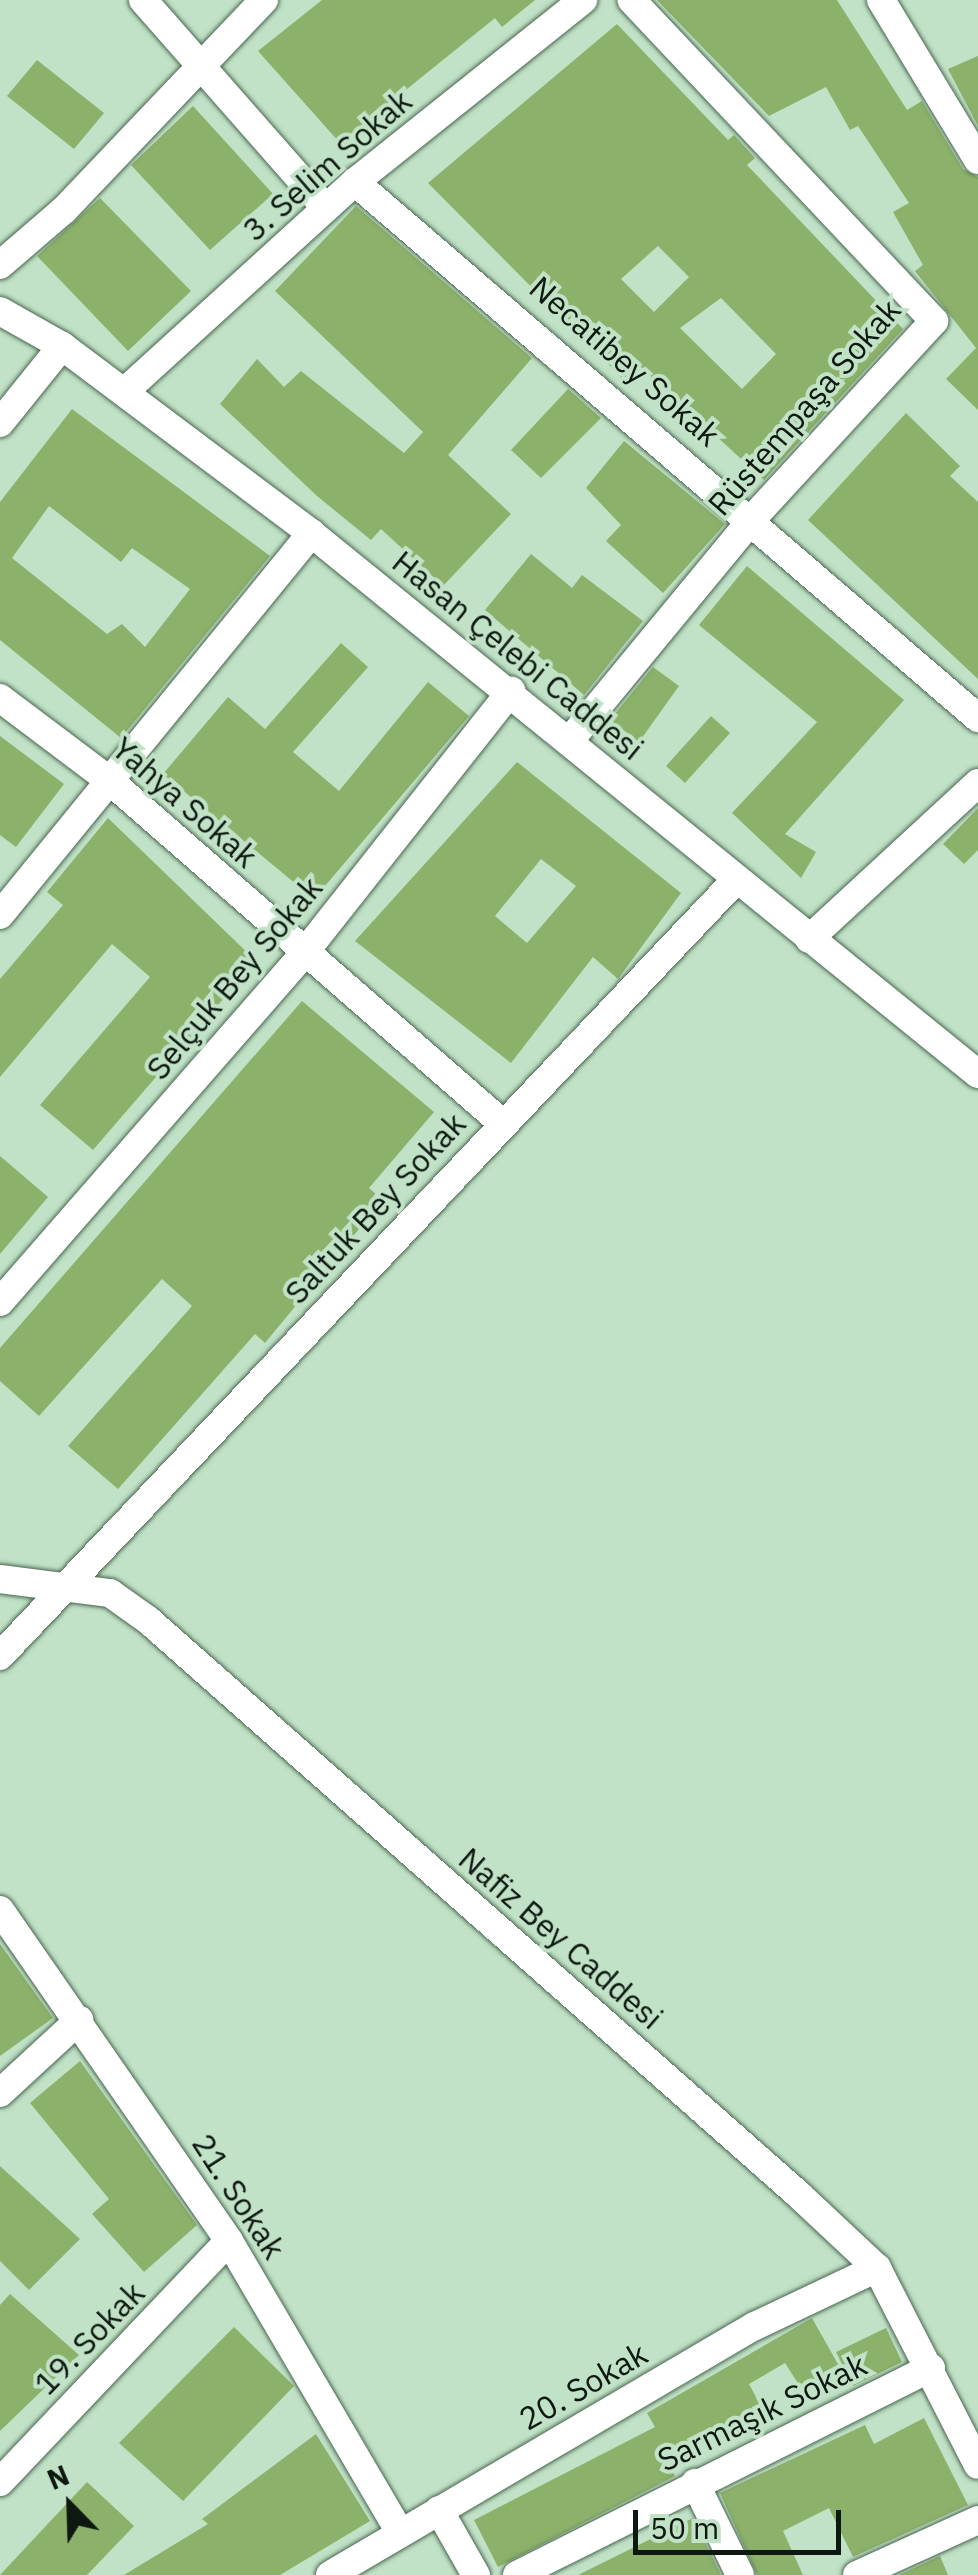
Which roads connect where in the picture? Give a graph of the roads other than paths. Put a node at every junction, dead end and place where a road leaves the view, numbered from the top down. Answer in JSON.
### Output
{"nodes":[{"id":1,"x":143,"y":0,"type":"edge"},
{"id":2,"x":264,"y":0,"type":"edge"},
{"id":3,"x":584,"y":0,"type":"edge"},
{"id":4,"x":632,"y":0,"type":"edge"},
{"id":5,"x":881,"y":0,"type":"edge"},
{"id":6,"x":202,"y":58,"type":"junction"},
{"id":7,"x":978,"y":160,"type":"edge"},
{"id":8,"x":354,"y":182,"type":"junction"},
{"id":9,"x":326,"y":208,"type":"junction"},
{"id":10,"x":0,"y":264,"type":"edge"},
{"id":11,"x":0,"y":311,"type":"edge"},
{"id":12,"x":62,"y":346,"type":"junction"},
{"id":13,"x":124,"y":392,"type":"junction"},
{"id":14,"x":0,"y":422,"type":"edge"},
{"id":15,"x":752,"y":520,"type":"junction"},
{"id":16,"x":311,"y":533,"type":"junction"},
{"id":17,"x":511,"y":691,"type":"junction"},
{"id":18,"x":0,"y":698,"type":"edge"},
{"id":19,"x":978,"y":718,"type":"edge"},
{"id":20,"x":570,"y":740,"type":"junction"},
{"id":21,"x":110,"y":781,"type":"junction"},
{"id":22,"x":978,"y":783,"type":"edge"},
{"id":23,"x":736,"y":880,"type":"junction"},
{"id":24,"x":0,"y":915,"type":"edge"},
{"id":25,"x":809,"y":940,"type":"junction"},
{"id":26,"x":305,"y":952,"type":"junction"},
{"id":27,"x":978,"y":1074,"type":"edge"},
{"id":28,"x":502,"y":1123,"type":"junction"},
{"id":29,"x":0,"y":1302,"type":"edge"},
{"id":30,"x":0,"y":1579,"type":"edge"},
{"id":31,"x":70,"y":1587,"type":"junction"},
{"id":32,"x":4,"y":1635,"type":"edge"},
{"id":33,"x":0,"y":1910,"type":"edge"},
{"id":34,"x":78,"y":2020,"type":"junction"},
{"id":35,"x":0,"y":2094,"type":"edge"},
{"id":36,"x":229,"y":2241,"type":"junction"},
{"id":37,"x":876,"y":2268,"type":"junction"},
{"id":38,"x":931,"y":2368,"type":"junction"},
{"id":39,"x":978,"y":2465,"type":"edge"},
{"id":40,"x":0,"y":2482,"type":"edge"},
{"id":41,"x":695,"y":2483,"type":"junction"},
{"id":42,"x":439,"y":2510,"type":"junction"},
{"id":43,"x":978,"y":2520,"type":"edge"},
{"id":44,"x":400,"y":2533,"type":"junction"},
{"id":45,"x":330,"y":2575,"type":"edge"},
{"id":46,"x":476,"y":2575,"type":"edge"},
{"id":47,"x":517,"y":2575,"type":"edge"},
{"id":48,"x":740,"y":2575,"type":"edge"},
{"id":49,"x":857,"y":2575,"type":"edge"}],
"edges":[{"from":1,"to":6,"type":"street"},
{"from":2,"to":6,"type":"street"},
{"from":3,"to":8,"type":"street","name":"3. Selim Sokak"},
{"from":4,"to":15,"type":"street","name":"Rüstempaşa Sokak"},
{"from":5,"to":7,"type":"street"},
{"from":6,"to":9,"type":"street"},
{"from":6,"to":10,"type":"street"},
{"from":8,"to":9,"type":"street","name":"3. Selim Sokak"},
{"from":8,"to":15,"type":"street","name":"Necatibey Sokak"},
{"from":9,"to":13,"type":"street","name":"3. Selim Sokak"},
{"from":11,"to":12,"type":"street","name":"Hasan Çelebi Caddesi"},
{"from":12,"to":13,"type":"street","name":"Hasan Çelebi Caddesi"},
{"from":12,"to":14,"type":"street"},
{"from":13,"to":16,"type":"street","name":"Hasan Çelebi Caddesi"},
{"from":15,"to":19,"type":"street","name":"Necatibey Sokak"},
{"from":15,"to":20,"type":"street","name":"Rüstempaşa Sokak"},
{"from":16,"to":17,"type":"street","name":"Hasan Çelebi Caddesi"},
{"from":16,"to":21,"type":"street"},
{"from":17,"to":20,"type":"street","name":"Hasan Çelebi Caddesi"},
{"from":17,"to":26,"type":"street","name":"Selçuk Bey Sokak"},
{"from":18,"to":21,"type":"street","name":"Yahya Sokak"},
{"from":20,"to":23,"type":"street","name":"Hasan Çelebi Caddesi"},
{"from":21,"to":24,"type":"street"},
{"from":21,"to":26,"type":"street","name":"Yahya Sokak"},
{"from":22,"to":25,"type":"street"},
{"from":23,"to":25,"type":"street","name":"Hasan Çelebi Caddesi"},
{"from":23,"to":28,"type":"street","name":"Saltuk Bey Sokak"},
{"from":25,"to":27,"type":"street","name":"Hasan Çelebi Caddesi"},
{"from":26,"to":28,"type":"street","name":"Yahya Sokak"},
{"from":26,"to":29,"type":"street","name":"Selçuk Bey Sokak"},
{"from":28,"to":31,"type":"street","name":"Saltuk Bey Sokak"},
{"from":30,"to":31,"type":"street","name":"Nafiz Bey Caddesi"},
{"from":31,"to":32,"type":"street","name":"Saltuk Bey Sokak"},
{"from":31,"to":37,"type":"street","name":"Nafiz Bey Caddesi"},
{"from":33,"to":34,"type":"street","name":"21. Sokak"},
{"from":34,"to":35,"type":"street"},
{"from":34,"to":36,"type":"street","name":"21. Sokak"},
{"from":36,"to":40,"type":"street","name":"19. Sokak"},
{"from":36,"to":44,"type":"street","name":"21. Sokak"},
{"from":37,"to":38,"type":"street","name":"Nafiz Bey Caddesi"},
{"from":37,"to":42,"type":"street","name":"20. Sokak"},
{"from":38,"to":39,"type":"street","name":"Nafiz Bey Caddesi"},
{"from":38,"to":41,"type":"street","name":"Sarmaşık Sokak"},
{"from":41,"to":47,"type":"street","name":"Sarmaşık Sokak"},
{"from":41,"to":48,"type":"street"},
{"from":42,"to":44,"type":"street","name":"20. Sokak"},
{"from":42,"to":46,"type":"street"},
{"from":43,"to":49,"type":"street"},
{"from":44,"to":45,"type":"street","name":"20. Sokak"}]}
